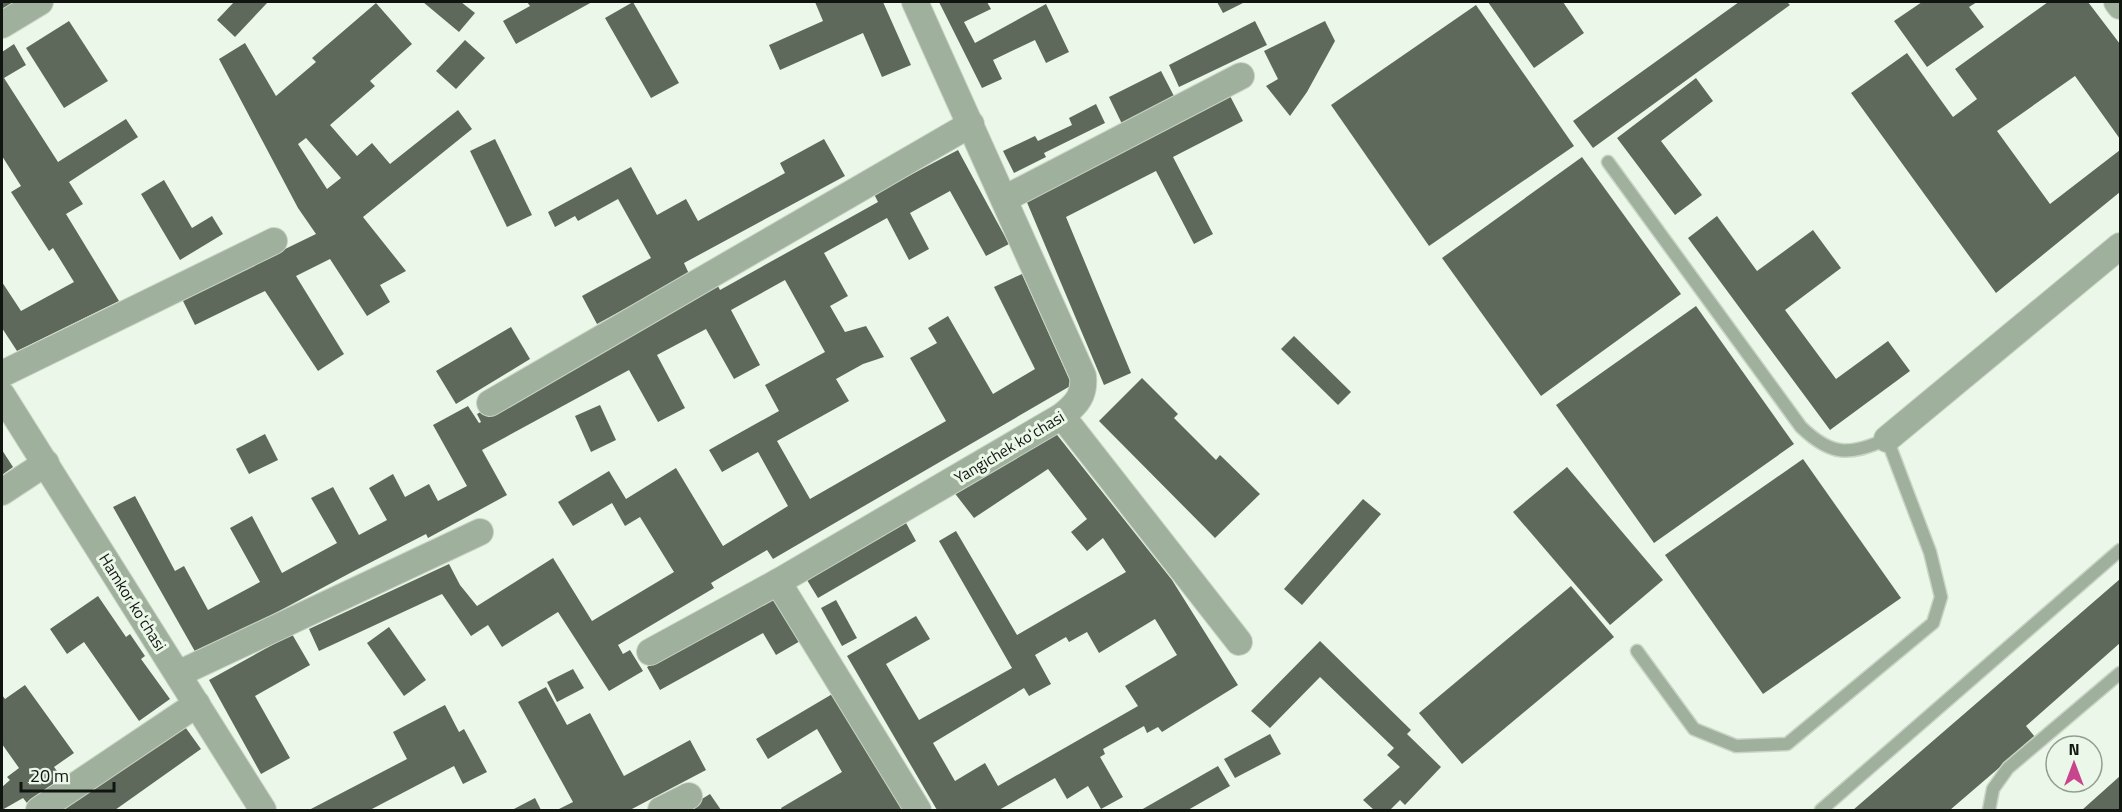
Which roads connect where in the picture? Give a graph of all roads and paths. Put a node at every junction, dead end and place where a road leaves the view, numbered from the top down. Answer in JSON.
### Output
{"nodes":[{"id":1,"x":40,"y":2,"type":"edge"},
{"id":2,"x":915,"y":2,"type":"edge"},
{"id":3,"x":2117,"y":2,"type":"edge"},
{"id":4,"x":2121,"y":6,"type":"edge"},
{"id":5,"x":2,"y":25,"type":"edge"},
{"id":6,"x":1241,"y":76,"type":"dead end"},
{"id":7,"x":971,"y":124,"type":"junction"},
{"id":8,"x":1608,"y":162,"type":"dead end"},
{"id":9,"x":1004,"y":199,"type":"junction"},
{"id":10,"x":274,"y":241,"type":"dead end"},
{"id":11,"x":2121,"y":246,"type":"edge"},
{"id":12,"x":2,"y":374,"type":"edge"},
{"id":13,"x":2,"y":395,"type":"edge"},
{"id":14,"x":490,"y":403,"type":"dead end"},
{"id":15,"x":1062,"y":416,"type":"junction"},
{"id":16,"x":1887,"y":439,"type":"junction"},
{"id":17,"x":46,"y":463,"type":"junction"},
{"id":18,"x":2,"y":492,"type":"edge"},
{"id":19,"x":480,"y":532,"type":"dead end"},
{"id":20,"x":2121,"y":550,"type":"edge"},
{"id":21,"x":778,"y":582,"type":"junction"},
{"id":22,"x":1239,"y":642,"type":"dead end"},
{"id":23,"x":1636,"y":651,"type":"dead end"},
{"id":24,"x":650,"y":652,"type":"dead end"},
{"id":25,"x":2121,"y":673,"type":"edge"},
{"id":26,"x":178,"y":674,"type":"junction"},
{"id":27,"x":197,"y":704,"type":"junction"},
{"id":28,"x":689,"y":796,"type":"dead end"},
{"id":29,"x":39,"y":810,"type":"edge"},
{"id":30,"x":263,"y":810,"type":"edge"},
{"id":31,"x":661,"y":810,"type":"edge"},
{"id":32,"x":918,"y":810,"type":"edge"},
{"id":33,"x":1821,"y":810,"type":"edge"},
{"id":34,"x":1989,"y":810,"type":"edge"}],
"edges":[{"from":1,"to":5,"type":"street"},
{"from":2,"to":7,"type":"street","name":"Yangichek koʻchasi"},
{"from":3,"to":4,"type":"street"},
{"from":6,"to":9,"type":"street"},
{"from":7,"to":9,"type":"street","name":"Yangichek koʻchasi"},
{"from":7,"to":14,"type":"street"},
{"from":8,"to":16,"type":"lane"},
{"from":9,"to":15,"type":"street","name":"Yangichek koʻchasi"},
{"from":10,"to":12,"type":"street"},
{"from":11,"to":16,"type":"street"},
{"from":13,"to":17,"type":"street","name":"Hamkor koʻchasi"},
{"from":15,"to":21,"type":"street","name":"Yangichek koʻchasi"},
{"from":15,"to":22,"type":"street"},
{"from":16,"to":23,"type":"lane"},
{"from":17,"to":18,"type":"street"},
{"from":17,"to":26,"type":"street","name":"Hamkor koʻchasi"},
{"from":19,"to":26,"type":"street"},
{"from":20,"to":33,"type":"lane"},
{"from":21,"to":24,"type":"street","name":"Yangichek koʻchasi"},
{"from":21,"to":32,"type":"street"},
{"from":25,"to":34,"type":"lane"},
{"from":26,"to":27,"type":"street","name":"Hamkor koʻchasi"},
{"from":27,"to":29,"type":"street"},
{"from":27,"to":30,"type":"street","name":"Hamkor koʻchasi"},
{"from":28,"to":31,"type":"street"}]}
